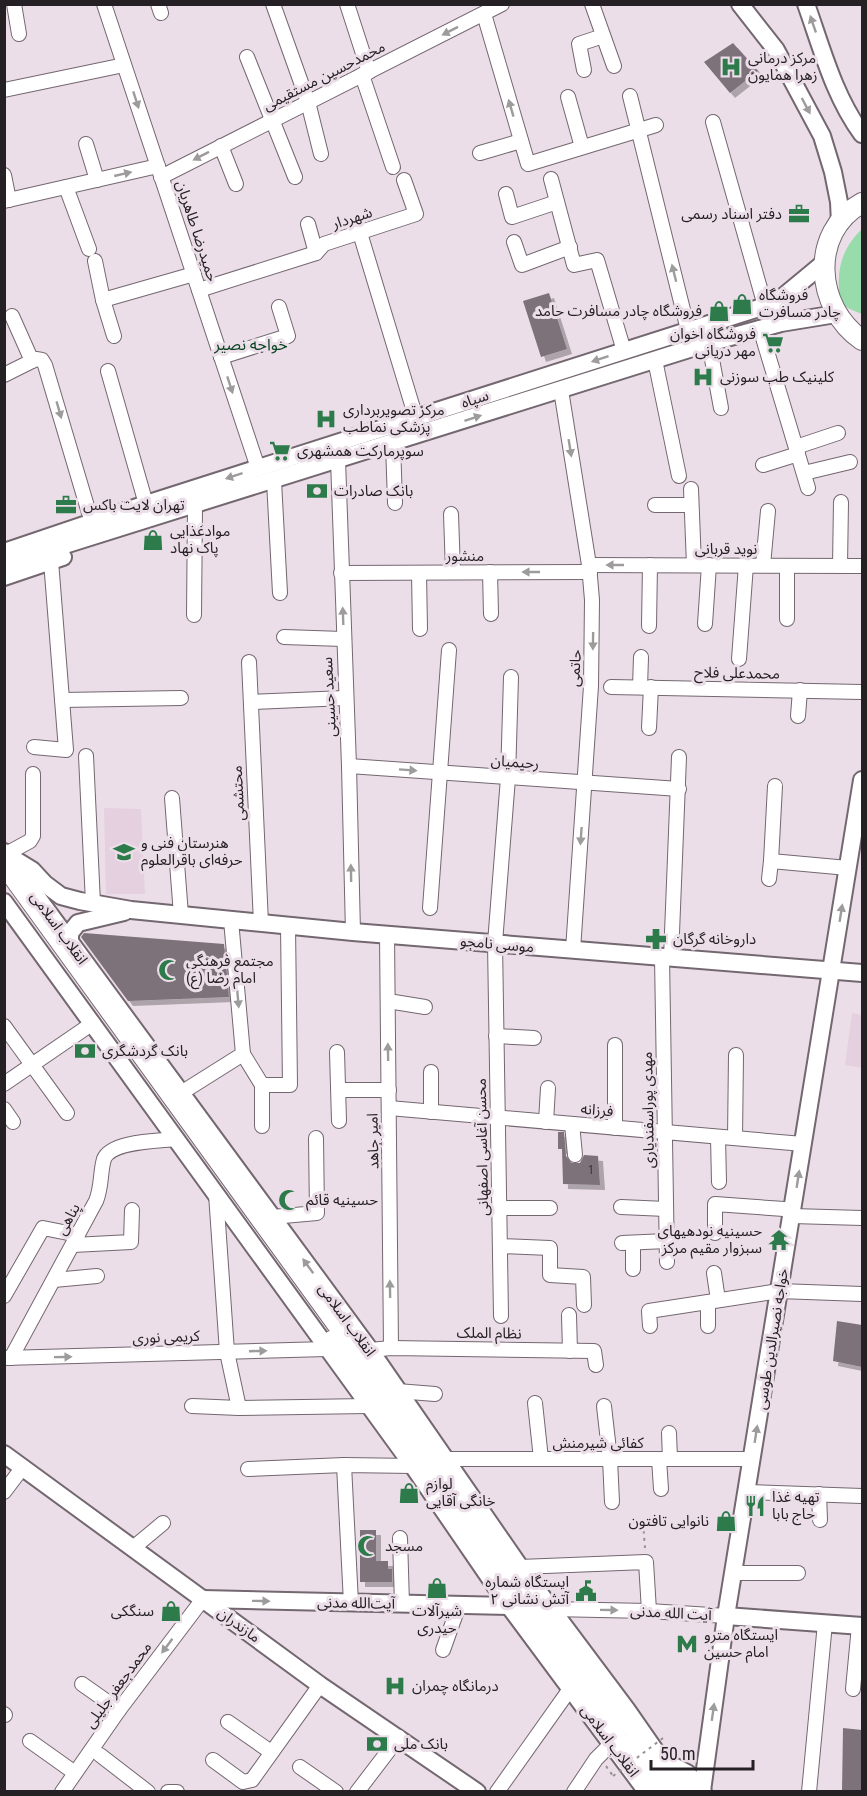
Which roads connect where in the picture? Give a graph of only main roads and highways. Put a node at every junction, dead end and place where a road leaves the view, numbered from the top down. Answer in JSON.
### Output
{"nodes":[{"id":1,"x":740,"y":4,"type":"edge"},
{"id":2,"x":806,"y":4,"type":"edge"},
{"id":3,"x":862,"y":134,"type":"edge"},
{"id":4,"x":862,"y":203,"type":"edge"},
{"id":5,"x":840,"y":223,"type":"junction"},
{"id":6,"x":825,"y":262,"type":"junction"},
{"id":7,"x":836,"y":314,"type":"junction"},
{"id":8,"x":862,"y":340,"type":"edge"},
{"id":9,"x":148,"y":511,"type":"junction"},
{"id":10,"x":8,"y":553,"type":"edge"},
{"id":11,"x":4,"y":577,"type":"edge"},
{"id":12,"x":862,"y":780,"type":"edge"},
{"id":13,"x":5,"y":858,"type":"edge"},
{"id":14,"x":5,"y":903,"type":"edge"},
{"id":15,"x":131,"y":910,"type":"junction"},
{"id":16,"x":70,"y":943,"type":"junction"},
{"id":17,"x":832,"y":971,"type":"junction"},
{"id":18,"x":862,"y":973,"type":"edge"},
{"id":19,"x":4,"y":1454,"type":"edge"},
{"id":20,"x":203,"y":1599,"type":"junction"},
{"id":21,"x":509,"y":1606,"type":"junction"},
{"id":22,"x":726,"y":1616,"type":"junction"},
{"id":23,"x":861,"y":1626,"type":"edge"},
{"id":24,"x":663,"y":1760,"type":"junction"},
{"id":25,"x":476,"y":1791,"type":"edge"},
{"id":26,"x":647,"y":1791,"type":"edge"},
{"id":27,"x":684,"y":1791,"type":"edge"},
{"id":28,"x":703,"y":1791,"type":"edge"}],
"edges":[{"from":1,"to":5,"type":"main road","one_way":true},
{"from":3,"to":2,"type":"main road","one_way":true},
{"from":4,"to":5,"type":"highway"},
{"from":5,"to":6,"type":"highway"},
{"from":6,"to":7,"type":"highway"},
{"from":6,"to":9,"type":"main road","name":"سپاه","one_way":true},
{"from":7,"to":8,"type":"highway"},
{"from":9,"to":7,"type":"main road","name":"سپاه","one_way":true},
{"from":9,"to":10,"type":"main road","name":"سپاه"},
{"from":9,"to":10,"type":"main road"},
{"from":9,"to":11,"type":"main road"},
{"from":17,"to":12,"type":"main road","name":"خواجه نصیرالدین طوسی","one_way":true},
{"from":13,"to":15,"type":"main road","name":"موسی نامجو"},
{"from":13,"to":16,"type":"main road","name":"انقلاب اسلامی"},
{"from":14,"to":21,"type":"main road","name":"انقلاب اسلامی"},
{"from":15,"to":16,"type":"main road","name":"موسی نامجو"},
{"from":15,"to":17,"type":"main road","name":"موسی نامجو"},
{"from":24,"to":16,"type":"main road","name":"انقلاب اسلامی","one_way":true},
{"from":17,"to":18,"type":"main road","name":"موسی نامجو"},
{"from":22,"to":17,"type":"main road","name":"خواجه نصیرالدین طوسی","one_way":true},
{"from":19,"to":20,"type":"main road","name":"مازندران"},
{"from":20,"to":21,"type":"main road","name":"آیت‌الله مدنی","one_way":true},
{"from":20,"to":25,"type":"main road","name":"مازندران"},
{"from":21,"to":26,"type":"main road","name":"انقلاب اسلامی"},
{"from":22,"to":23,"type":"main road","name":"آیت الله مدنی"},
{"from":28,"to":22,"type":"main road","name":"خواجه نصیرالدین طوسی","one_way":true},
{"from":24,"to":27,"type":"main road","name":"انقلاب اسلامی"},
{"from":24,"to":28,"type":"main road"}]}
